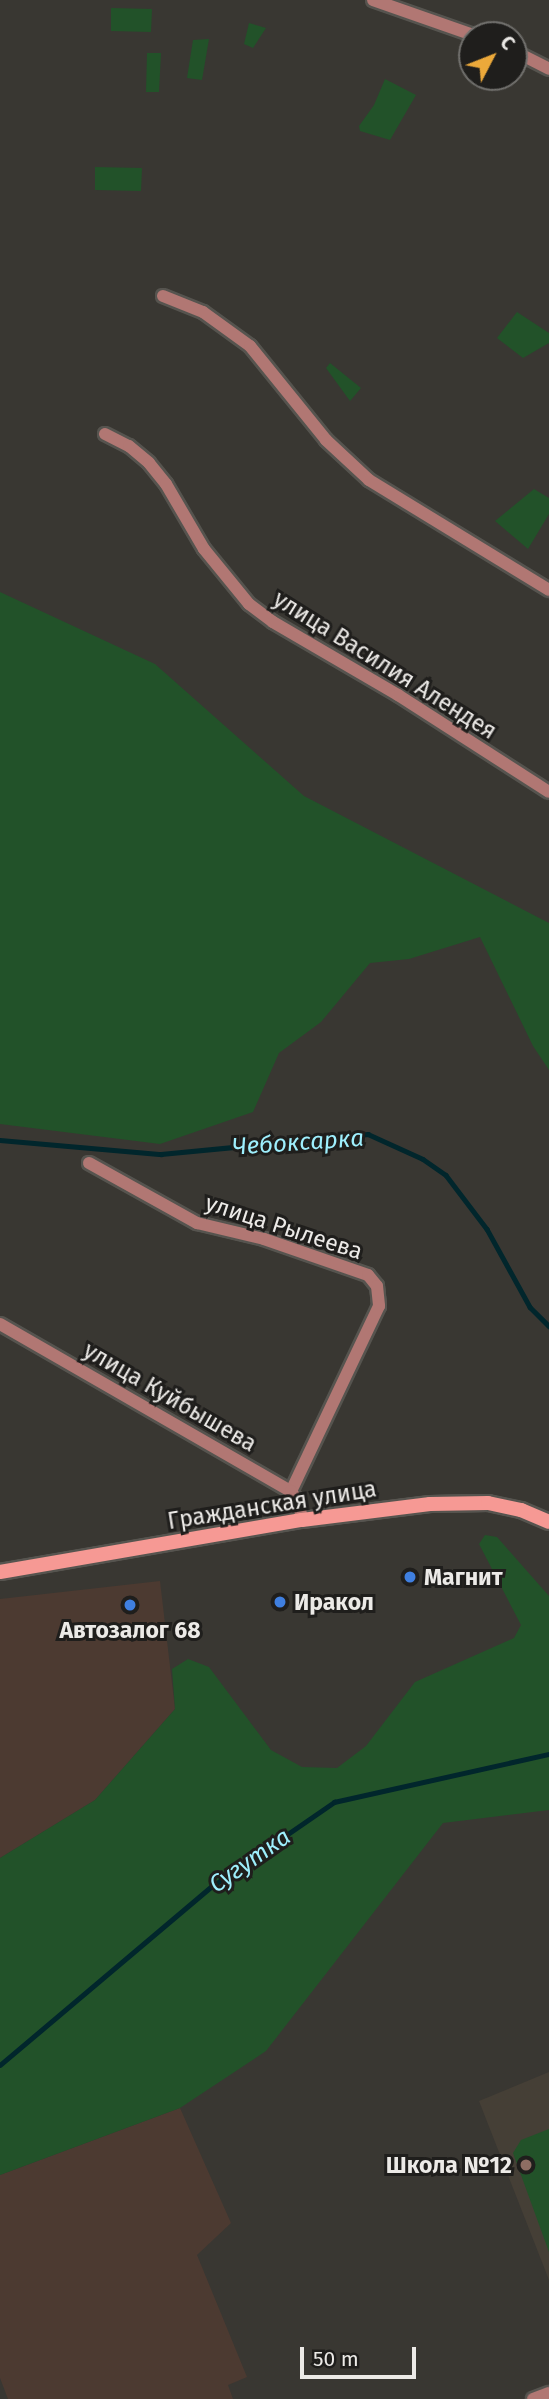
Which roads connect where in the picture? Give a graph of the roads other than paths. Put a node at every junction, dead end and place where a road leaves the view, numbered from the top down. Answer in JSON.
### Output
{"nodes":[{"id":1,"x":373,"y":0,"type":"edge"},
{"id":2,"x":458,"y":30,"type":"edge"},
{"id":3,"x":528,"y":58,"type":"edge"},
{"id":4,"x":549,"y":69,"type":"edge"},
{"id":5,"x":163,"y":296,"type":"dead end"},
{"id":6,"x":105,"y":434,"type":"dead end"},
{"id":7,"x":549,"y":590,"type":"edge"},
{"id":8,"x":549,"y":792,"type":"edge"},
{"id":9,"x":89,"y":1163,"type":"dead end"},
{"id":10,"x":0,"y":1324,"type":"edge"},
{"id":11,"x":291,"y":1491,"type":"junction"},
{"id":12,"x":302,"y":1520,"type":"junction"},
{"id":13,"x":549,"y":1522,"type":"edge"},
{"id":14,"x":0,"y":1572,"type":"edge"},
{"id":15,"x":549,"y":2393,"type":"edge"},
{"id":16,"x":533,"y":2399,"type":"edge"}],
"edges":[{"from":1,"to":2,"type":"street"},
{"from":3,"to":4,"type":"street"},
{"from":5,"to":7,"type":"street"},
{"from":6,"to":8,"type":"street","name":"улица Василия Алендея"},
{"from":9,"to":11,"type":"street","name":"улица Рылеева"},
{"from":10,"to":11,"type":"street","name":"улица Куйбышева"},
{"from":11,"to":12,"type":"street"},
{"from":12,"to":13,"type":"main road","name":"Гражданская улица"},
{"from":12,"to":14,"type":"main road","name":"Гражданская улица"},
{"from":15,"to":16,"type":"street"}]}
